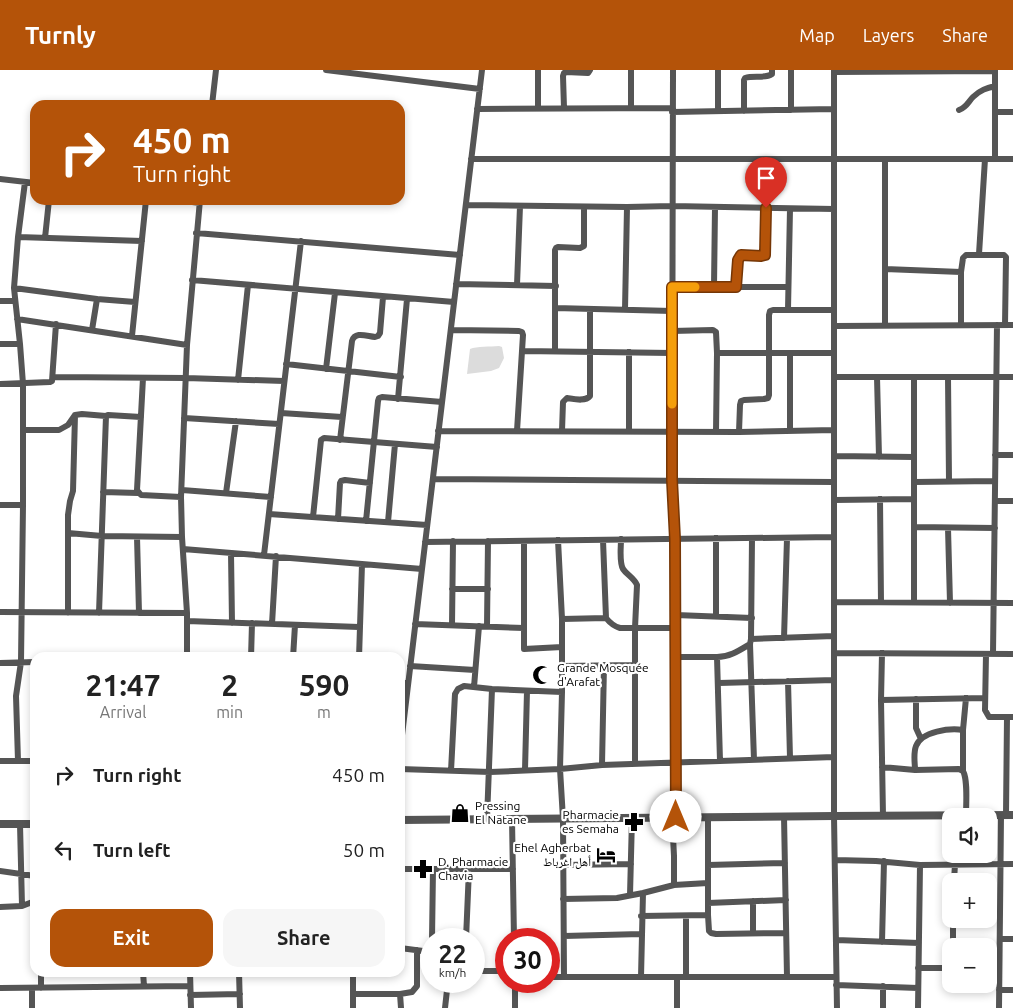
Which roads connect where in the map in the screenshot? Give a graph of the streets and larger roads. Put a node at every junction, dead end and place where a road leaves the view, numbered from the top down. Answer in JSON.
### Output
{"nodes":[{"id":1,"x":216,"y":70,"type":"edge"},
{"id":2,"x":326,"y":70,"type":"edge"},
{"id":3,"x":482,"y":70,"type":"edge"},
{"id":4,"x":538,"y":70,"type":"edge"},
{"id":5,"x":590,"y":70,"type":"edge"},
{"id":6,"x":631,"y":70,"type":"edge"},
{"id":7,"x":673,"y":70,"type":"edge"},
{"id":8,"x":718,"y":70,"type":"edge"},
{"id":9,"x":772,"y":70,"type":"edge"},
{"id":10,"x":791,"y":70,"type":"edge"},
{"id":11,"x":950,"y":70,"type":"edge"},
{"id":12,"x":995,"y":70,"type":"edge"},
{"id":13,"x":834,"y":71,"type":"edge"},
{"id":14,"x":880,"y":71,"type":"edge"},
{"id":15,"x":915,"y":71,"type":"edge"},
{"id":16,"x":370,"y":73,"type":"edge"},
{"id":17,"x":995,"y":86,"type":"junction"},
{"id":18,"x":480,"y":89,"type":"junction"},
{"id":19,"x":213,"y":100,"type":"edge"},
{"id":20,"x":538,"y":108,"type":"junction"},
{"id":21,"x":564,"y":108,"type":"junction"},
{"id":22,"x":631,"y":108,"type":"junction"},
{"id":23,"x":476,"y":109,"type":"junction"},
{"id":24,"x":834,"y":109,"type":"junction"},
{"id":25,"x":672,"y":110,"type":"junction"},
{"id":26,"x":744,"y":110,"type":"junction"},
{"id":27,"x":791,"y":110,"type":"junction"},
{"id":28,"x":959,"y":110,"type":"dead end"},
{"id":29,"x":718,"y":111,"type":"junction"},
{"id":30,"x":995,"y":112,"type":"junction"},
{"id":31,"x":1013,"y":112,"type":"edge"},
{"id":32,"x":471,"y":159,"type":"junction"},
{"id":33,"x":672,"y":159,"type":"junction"},
{"id":34,"x":834,"y":159,"type":"junction"},
{"id":35,"x":885,"y":159,"type":"junction"},
{"id":36,"x":985,"y":159,"type":"junction"},
{"id":37,"x":995,"y":159,"type":"junction"},
{"id":38,"x":1013,"y":159,"type":"edge"},
{"id":39,"x":0,"y":179,"type":"edge"},
{"id":40,"x":25,"y":182,"type":"junction"},
{"id":41,"x":30,"y":182,"type":"edge"},
{"id":42,"x":48,"y":205,"type":"edge"},
{"id":43,"x":146,"y":205,"type":"edge"},
{"id":44,"x":200,"y":205,"type":"edge"},
{"id":45,"x":466,"y":205,"type":"junction"},
{"id":46,"x":520,"y":206,"type":"junction"},
{"id":47,"x":672,"y":206,"type":"junction"},
{"id":48,"x":584,"y":207,"type":"junction"},
{"id":49,"x":627,"y":207,"type":"junction"},
{"id":50,"x":715,"y":207,"type":"junction"},
{"id":51,"x":766,"y":208,"type":"junction"},
{"id":52,"x":790,"y":209,"type":"junction"},
{"id":53,"x":834,"y":209,"type":"junction"},
{"id":54,"x":196,"y":233,"type":"junction"},
{"id":55,"x":18,"y":237,"type":"junction"},
{"id":56,"x":45,"y":238,"type":"junction"},
{"id":57,"x":142,"y":241,"type":"junction"},
{"id":58,"x":301,"y":241,"type":"junction"},
{"id":59,"x":980,"y":254,"type":"junction"},
{"id":60,"x":460,"y":255,"type":"junction"},
{"id":61,"x":885,"y":269,"type":"junction"},
{"id":62,"x":1010,"y":271,"type":"edge"},
{"id":63,"x":961,"y":272,"type":"junction"},
{"id":64,"x":192,"y":280,"type":"junction"},
{"id":65,"x":456,"y":284,"type":"junction"},
{"id":66,"x":248,"y":285,"type":"junction"},
{"id":67,"x":518,"y":285,"type":"junction"},
{"id":68,"x":556,"y":286,"type":"junction"},
{"id":69,"x":672,"y":287,"type":"junction"},
{"id":70,"x":714,"y":287,"type":"junction"},
{"id":71,"x":736,"y":287,"type":"junction"},
{"id":72,"x":788,"y":287,"type":"junction"},
{"id":73,"x":14,"y":288,"type":"junction"},
{"id":74,"x":295,"y":289,"type":"junction"},
{"id":75,"x":335,"y":292,"type":"junction"},
{"id":76,"x":383,"y":297,"type":"junction"},
{"id":77,"x":97,"y":299,"type":"junction"},
{"id":78,"x":407,"y":299,"type":"junction"},
{"id":79,"x":0,"y":301,"type":"edge"},
{"id":80,"x":15,"y":301,"type":"junction"},
{"id":81,"x":135,"y":302,"type":"junction"},
{"id":82,"x":454,"y":302,"type":"junction"},
{"id":83,"x":555,"y":308,"type":"junction"},
{"id":84,"x":590,"y":309,"type":"junction"},
{"id":85,"x":626,"y":310,"type":"junction"},
{"id":86,"x":788,"y":310,"type":"junction"},
{"id":87,"x":834,"y":310,"type":"junction"},
{"id":88,"x":672,"y":311,"type":"junction"},
{"id":89,"x":17,"y":319,"type":"junction"},
{"id":90,"x":56,"y":324,"type":"junction"},
{"id":91,"x":961,"y":325,"type":"junction"},
{"id":92,"x":1005,"y":325,"type":"junction"},
{"id":93,"x":1013,"y":325,"type":"edge"},
{"id":94,"x":834,"y":326,"type":"junction"},
{"id":95,"x":884,"y":326,"type":"junction"},
{"id":96,"x":997,"y":326,"type":"junction"},
{"id":97,"x":92,"y":330,"type":"junction"},
{"id":98,"x":450,"y":330,"type":"junction"},
{"id":99,"x":672,"y":332,"type":"junction"},
{"id":100,"x":132,"y":336,"type":"junction"},
{"id":101,"x":0,"y":344,"type":"edge"},
{"id":102,"x":20,"y":344,"type":"junction"},
{"id":103,"x":187,"y":345,"type":"junction"},
{"id":104,"x":522,"y":351,"type":"junction"},
{"id":105,"x":555,"y":351,"type":"junction"},
{"id":106,"x":590,"y":352,"type":"junction"},
{"id":107,"x":630,"y":352,"type":"junction"},
{"id":108,"x":672,"y":353,"type":"junction"},
{"id":109,"x":717,"y":353,"type":"junction"},
{"id":110,"x":769,"y":353,"type":"junction"},
{"id":111,"x":790,"y":353,"type":"junction"},
{"id":112,"x":834,"y":353,"type":"junction"},
{"id":113,"x":286,"y":364,"type":"junction"},
{"id":114,"x":326,"y":369,"type":"junction"},
{"id":115,"x":348,"y":370,"type":"junction"},
{"id":116,"x":53,"y":377,"type":"junction"},
{"id":117,"x":401,"y":377,"type":"junction"},
{"id":118,"x":914,"y":377,"type":"junction"},
{"id":119,"x":948,"y":377,"type":"junction"},
{"id":120,"x":996,"y":377,"type":"junction"},
{"id":121,"x":1013,"y":377,"type":"edge"},
{"id":122,"x":143,"y":378,"type":"junction"},
{"id":123,"x":186,"y":378,"type":"junction"},
{"id":124,"x":834,"y":378,"type":"junction"},
{"id":125,"x":877,"y":378,"type":"junction"},
{"id":126,"x":238,"y":380,"type":"junction"},
{"id":127,"x":284,"y":381,"type":"junction"},
{"id":128,"x":0,"y":384,"type":"edge"},
{"id":129,"x":22,"y":384,"type":"junction"},
{"id":130,"x":398,"y":399,"type":"junction"},
{"id":131,"x":442,"y":402,"type":"junction"},
{"id":132,"x":281,"y":413,"type":"junction"},
{"id":133,"x":75,"y":415,"type":"junction"},
{"id":134,"x":106,"y":416,"type":"junction"},
{"id":135,"x":141,"y":417,"type":"junction"},
{"id":136,"x":342,"y":417,"type":"junction"},
{"id":137,"x":184,"y":418,"type":"junction"},
{"id":138,"x":236,"y":421,"type":"junction"},
{"id":139,"x":279,"y":424,"type":"junction"},
{"id":140,"x":23,"y":430,"type":"junction"},
{"id":141,"x":790,"y":430,"type":"junction"},
{"id":142,"x":834,"y":430,"type":"junction"},
{"id":143,"x":438,"y":431,"type":"junction"},
{"id":144,"x":517,"y":431,"type":"junction"},
{"id":145,"x":562,"y":431,"type":"junction"},
{"id":146,"x":629,"y":431,"type":"junction"},
{"id":147,"x":672,"y":432,"type":"junction"},
{"id":148,"x":716,"y":432,"type":"junction"},
{"id":149,"x":738,"y":432,"type":"junction"},
{"id":150,"x":340,"y":440,"type":"junction"},
{"id":151,"x":374,"y":442,"type":"junction"},
{"id":152,"x":395,"y":444,"type":"junction"},
{"id":153,"x":436,"y":447,"type":"junction"},
{"id":154,"x":996,"y":454,"type":"junction"},
{"id":155,"x":1013,"y":454,"type":"edge"},
{"id":156,"x":834,"y":456,"type":"junction"},
{"id":157,"x":879,"y":457,"type":"junction"},
{"id":158,"x":914,"y":457,"type":"junction"},
{"id":159,"x":433,"y":479,"type":"junction"},
{"id":160,"x":672,"y":480,"type":"junction"},
{"id":161,"x":949,"y":481,"type":"junction"},
{"id":162,"x":995,"y":481,"type":"junction"},
{"id":163,"x":834,"y":482,"type":"junction"},
{"id":164,"x":914,"y":482,"type":"junction"},
{"id":165,"x":370,"y":483,"type":"junction"},
{"id":166,"x":182,"y":490,"type":"junction"},
{"id":167,"x":104,"y":492,"type":"junction"},
{"id":168,"x":138,"y":493,"type":"junction"},
{"id":169,"x":226,"y":493,"type":"junction"},
{"id":170,"x":181,"y":497,"type":"junction"},
{"id":171,"x":271,"y":497,"type":"junction"},
{"id":172,"x":880,"y":499,"type":"junction"},
{"id":173,"x":914,"y":499,"type":"junction"},
{"id":174,"x":834,"y":500,"type":"junction"},
{"id":175,"x":995,"y":501,"type":"junction"},
{"id":176,"x":1013,"y":501,"type":"edge"},
{"id":177,"x":23,"y":504,"type":"junction"},
{"id":178,"x":0,"y":505,"type":"edge"},
{"id":179,"x":268,"y":514,"type":"junction"},
{"id":180,"x":312,"y":517,"type":"junction"},
{"id":181,"x":338,"y":519,"type":"junction"},
{"id":182,"x":366,"y":521,"type":"junction"},
{"id":183,"x":388,"y":522,"type":"junction"},
{"id":184,"x":427,"y":525,"type":"junction"},
{"id":185,"x":914,"y":527,"type":"junction"},
{"id":186,"x":948,"y":528,"type":"junction"},
{"id":187,"x":995,"y":528,"type":"junction"},
{"id":188,"x":68,"y":533,"type":"junction"},
{"id":189,"x":102,"y":536,"type":"junction"},
{"id":190,"x":137,"y":537,"type":"junction"},
{"id":191,"x":834,"y":537,"type":"junction"},
{"id":192,"x":182,"y":538,"type":"junction"},
{"id":193,"x":716,"y":538,"type":"junction"},
{"id":194,"x":752,"y":538,"type":"junction"},
{"id":195,"x":787,"y":538,"type":"junction"},
{"id":196,"x":621,"y":539,"type":"junction"},
{"id":197,"x":675,"y":539,"type":"junction"},
{"id":198,"x":524,"y":540,"type":"junction"},
{"id":199,"x":558,"y":540,"type":"junction"},
{"id":200,"x":603,"y":540,"type":"junction"},
{"id":201,"x":488,"y":541,"type":"junction"},
{"id":202,"x":425,"y":542,"type":"junction"},
{"id":203,"x":452,"y":542,"type":"junction"},
{"id":204,"x":183,"y":548,"type":"junction"},
{"id":205,"x":231,"y":553,"type":"junction"},
{"id":206,"x":264,"y":555,"type":"junction"},
{"id":207,"x":276,"y":556,"type":"junction"},
{"id":208,"x":362,"y":564,"type":"junction"},
{"id":209,"x":422,"y":569,"type":"junction"},
{"id":210,"x":452,"y":589,"type":"junction"},
{"id":211,"x":488,"y":589,"type":"junction"},
{"id":212,"x":834,"y":602,"type":"junction"},
{"id":213,"x":881,"y":602,"type":"junction"},
{"id":214,"x":914,"y":602,"type":"junction"},
{"id":215,"x":950,"y":603,"type":"junction"},
{"id":216,"x":994,"y":603,"type":"junction"},
{"id":217,"x":1013,"y":603,"type":"edge"},
{"id":218,"x":0,"y":612,"type":"edge"},
{"id":219,"x":21,"y":612,"type":"junction"},
{"id":220,"x":68,"y":613,"type":"junction"},
{"id":221,"x":99,"y":613,"type":"junction"},
{"id":222,"x":139,"y":613,"type":"junction"},
{"id":223,"x":187,"y":613,"type":"junction"},
{"id":224,"x":676,"y":615,"type":"junction"},
{"id":225,"x":716,"y":616,"type":"junction"},
{"id":226,"x":606,"y":618,"type":"junction"},
{"id":227,"x":752,"y":618,"type":"junction"},
{"id":228,"x":562,"y":619,"type":"junction"},
{"id":229,"x":187,"y":621,"type":"junction"},
{"id":230,"x":232,"y":623,"type":"junction"},
{"id":231,"x":252,"y":623,"type":"junction"},
{"id":232,"x":272,"y":624,"type":"junction"},
{"id":233,"x":415,"y":624,"type":"junction"},
{"id":234,"x":295,"y":625,"type":"junction"},
{"id":235,"x":452,"y":625,"type":"junction"},
{"id":236,"x":479,"y":626,"type":"junction"},
{"id":237,"x":487,"y":626,"type":"junction"},
{"id":238,"x":359,"y":627,"type":"junction"},
{"id":239,"x":524,"y":628,"type":"junction"},
{"id":240,"x":635,"y":628,"type":"junction"},
{"id":241,"x":676,"y":628,"type":"junction"},
{"id":242,"x":834,"y":636,"type":"junction"},
{"id":243,"x":784,"y":638,"type":"junction"},
{"id":244,"x":751,"y":642,"type":"junction"},
{"id":245,"x":562,"y":647,"type":"junction"},
{"id":246,"x":187,"y":652,"type":"edge"},
{"id":247,"x":251,"y":652,"type":"edge"},
{"id":248,"x":293,"y":652,"type":"edge"},
{"id":249,"x":358,"y":652,"type":"edge"},
{"id":250,"x":834,"y":653,"type":"junction"},
{"id":251,"x":882,"y":653,"type":"junction"},
{"id":252,"x":990,"y":654,"type":"junction"},
{"id":253,"x":1013,"y":654,"type":"edge"},
{"id":254,"x":676,"y":657,"type":"junction"},
{"id":255,"x":717,"y":657,"type":"junction"},
{"id":256,"x":21,"y":662,"type":"junction"},
{"id":257,"x":30,"y":662,"type":"edge"},
{"id":258,"x":0,"y":663,"type":"edge"},
{"id":259,"x":635,"y":665,"type":"junction"},
{"id":260,"x":410,"y":666,"type":"junction"},
{"id":261,"x":562,"y":666,"type":"junction"},
{"id":262,"x":604,"y":666,"type":"junction"},
{"id":263,"x":475,"y":670,"type":"junction"},
{"id":264,"x":834,"y":680,"type":"junction"},
{"id":265,"x":788,"y":681,"type":"junction"},
{"id":266,"x":751,"y":682,"type":"junction"},
{"id":267,"x":408,"y":683,"type":"joint"},
{"id":268,"x":718,"y":683,"type":"junction"},
{"id":269,"x":474,"y":688,"type":"junction"},
{"id":270,"x":492,"y":689,"type":"junction"},
{"id":271,"x":527,"y":691,"type":"junction"},
{"id":272,"x":562,"y":692,"type":"junction"},
{"id":273,"x":966,"y":698,"type":"junction"},
{"id":274,"x":985,"y":698,"type":"junction"},
{"id":275,"x":916,"y":699,"type":"junction"},
{"id":276,"x":881,"y":700,"type":"junction"},
{"id":277,"x":405,"y":709,"type":"edge"},
{"id":278,"x":1010,"y":717,"type":"edge"},
{"id":279,"x":964,"y":730,"type":"junction"},
{"id":280,"x":921,"y":739,"type":"junction"},
{"id":281,"x":834,"y":757,"type":"junction"},
{"id":282,"x":790,"y":758,"type":"junction"},
{"id":283,"x":754,"y":760,"type":"junction"},
{"id":284,"x":0,"y":761,"type":"edge"},
{"id":285,"x":18,"y":761,"type":"junction"},
{"id":286,"x":30,"y":761,"type":"edge"},
{"id":287,"x":720,"y":761,"type":"junction"},
{"id":288,"x":676,"y":762,"type":"junction"},
{"id":289,"x":635,"y":764,"type":"junction"},
{"id":290,"x":602,"y":765,"type":"junction"},
{"id":291,"x":1010,"y":766,"type":"edge"},
{"id":292,"x":882,"y":767,"type":"junction"},
{"id":293,"x":405,"y":769,"type":"edge"},
{"id":294,"x":560,"y":769,"type":"junction"},
{"id":295,"x":525,"y":770,"type":"junction"},
{"id":296,"x":915,"y":770,"type":"junction"},
{"id":297,"x":963,"y":770,"type":"junction"},
{"id":298,"x":451,"y":771,"type":"junction"},
{"id":299,"x":490,"y":772,"type":"junction"},
{"id":300,"x":966,"y":808,"type":"edge"},
{"id":301,"x":784,"y":816,"type":"junction"},
{"id":302,"x":834,"y":816,"type":"junction"},
{"id":303,"x":883,"y":816,"type":"junction"},
{"id":304,"x":942,"y":816,"type":"edge"},
{"id":305,"x":1007,"y":816,"type":"edge"},
{"id":306,"x":674,"y":817,"type":"junction"},
{"id":307,"x":708,"y":817,"type":"junction"},
{"id":308,"x":632,"y":818,"type":"junction"},
{"id":309,"x":487,"y":819,"type":"junction"},
{"id":310,"x":512,"y":819,"type":"junction"},
{"id":311,"x":563,"y":819,"type":"junction"},
{"id":312,"x":405,"y":820,"type":"edge"},
{"id":313,"x":0,"y":824,"type":"edge"},
{"id":314,"x":20,"y":824,"type":"junction"},
{"id":315,"x":30,"y":824,"type":"edge"},
{"id":316,"x":835,"y":860,"type":"junction"},
{"id":317,"x":884,"y":861,"type":"junction"},
{"id":318,"x":785,"y":863,"type":"junction"},
{"id":319,"x":631,"y":864,"type":"junction"},
{"id":320,"x":955,"y":864,"type":"junction"},
{"id":321,"x":1001,"y":864,"type":"junction"},
{"id":322,"x":1013,"y":864,"type":"edge"},
{"id":323,"x":562,"y":865,"type":"junction"},
{"id":324,"x":708,"y":865,"type":"junction"},
{"id":325,"x":920,"y":865,"type":"junction"},
{"id":326,"x":434,"y":869,"type":"junction"},
{"id":327,"x":469,"y":869,"type":"junction"},
{"id":328,"x":513,"y":869,"type":"junction"},
{"id":329,"x":405,"y":870,"type":"edge"},
{"id":330,"x":0,"y":871,"type":"edge"},
{"id":331,"x":954,"y":873,"type":"edge"},
{"id":332,"x":21,"y":874,"type":"junction"},
{"id":333,"x":30,"y":875,"type":"edge"},
{"id":334,"x":708,"y":882,"type":"junction"},
{"id":335,"x":674,"y":885,"type":"junction"},
{"id":336,"x":643,"y":893,"type":"junction"},
{"id":337,"x":630,"y":896,"type":"junction"},
{"id":338,"x":563,"y":899,"type":"junction"},
{"id":339,"x":786,"y":900,"type":"junction"},
{"id":340,"x":753,"y":901,"type":"junction"},
{"id":341,"x":30,"y":903,"type":"edge"},
{"id":342,"x":708,"y":903,"type":"junction"},
{"id":343,"x":22,"y":906,"type":"junction"},
{"id":344,"x":0,"y":907,"type":"edge"},
{"id":345,"x":708,"y":915,"type":"junction"},
{"id":346,"x":642,"y":916,"type":"junction"},
{"id":347,"x":686,"y":916,"type":"junction"},
{"id":348,"x":432,"y":928,"type":"edge"},
{"id":349,"x":466,"y":928,"type":"edge"},
{"id":350,"x":514,"y":928,"type":"edge"},
{"id":351,"x":753,"y":933,"type":"junction"},
{"id":352,"x":786,"y":933,"type":"junction"},
{"id":353,"x":641,"y":934,"type":"junction"},
{"id":354,"x":564,"y":936,"type":"junction"},
{"id":355,"x":836,"y":940,"type":"junction"},
{"id":356,"x":1000,"y":940,"type":"junction"},
{"id":357,"x":1013,"y":940,"type":"edge"},
{"id":358,"x":882,"y":942,"type":"junction"},
{"id":359,"x":919,"y":943,"type":"junction"},
{"id":360,"x":405,"y":949,"type":"edge"},
{"id":361,"x":417,"y":950,"type":"junction"},
{"id":362,"x":420,"y":950,"type":"edge"},
{"id":363,"x":918,"y":968,"type":"junction"},
{"id":364,"x":942,"y":968,"type":"edge"},
{"id":365,"x":999,"y":970,"type":"joint"},
{"id":366,"x":41,"y":977,"type":"edge"},
{"id":367,"x":143,"y":977,"type":"edge"},
{"id":368,"x":190,"y":977,"type":"edge"},
{"id":369,"x":240,"y":977,"type":"edge"},
{"id":370,"x":353,"y":977,"type":"edge"},
{"id":371,"x":560,"y":977,"type":"edge"},
{"id":372,"x":564,"y":977,"type":"junction"},
{"id":373,"x":641,"y":977,"type":"junction"},
{"id":374,"x":677,"y":977,"type":"junction"},
{"id":375,"x":686,"y":977,"type":"junction"},
{"id":376,"x":787,"y":977,"type":"junction"},
{"id":377,"x":836,"y":977,"type":"junction"},
{"id":378,"x":836,"y":985,"type":"junction"},
{"id":379,"x":144,"y":986,"type":"junction"},
{"id":380,"x":190,"y":986,"type":"junction"},
{"id":381,"x":883,"y":986,"type":"junction"},
{"id":382,"x":0,"y":988,"type":"edge"},
{"id":383,"x":32,"y":988,"type":"junction"},
{"id":384,"x":41,"y":988,"type":"junction"},
{"id":385,"x":918,"y":988,"type":"junction"},
{"id":386,"x":999,"y":990,"type":"junction"},
{"id":387,"x":1013,"y":990,"type":"edge"},
{"id":388,"x":447,"y":993,"type":"edge"},
{"id":389,"x":514,"y":993,"type":"edge"},
{"id":390,"x":240,"y":994,"type":"junction"},
{"id":391,"x":353,"y":994,"type":"junction"},
{"id":392,"x":400,"y":994,"type":"junction"},
{"id":393,"x":190,"y":996,"type":"junction"},
{"id":394,"x":32,"y":1008,"type":"edge"},
{"id":395,"x":191,"y":1008,"type":"edge"},
{"id":396,"x":240,"y":1008,"type":"edge"},
{"id":397,"x":353,"y":1008,"type":"edge"},
{"id":398,"x":401,"y":1008,"type":"edge"},
{"id":399,"x":445,"y":1008,"type":"edge"},
{"id":400,"x":515,"y":1008,"type":"edge"},
{"id":401,"x":677,"y":1008,"type":"edge"},
{"id":402,"x":836,"y":1008,"type":"edge"},
{"id":403,"x":883,"y":1008,"type":"edge"},
{"id":404,"x":918,"y":1008,"type":"edge"},
{"id":405,"x":999,"y":1008,"type":"edge"}],
"edges":[{"from":1,"to":19,"type":"street"},
{"from":2,"to":16,"type":"street"},
{"from":3,"to":18,"type":"street"},
{"from":4,"to":20,"type":"street"},
{"from":5,"to":21,"type":"street"},
{"from":6,"to":22,"type":"street"},
{"from":7,"to":25,"type":"street"},
{"from":8,"to":29,"type":"street"},
{"from":9,"to":26,"type":"street"},
{"from":10,"to":27,"type":"street"},
{"from":11,"to":12,"type":"street"},
{"from":11,"to":15,"type":"street"},
{"from":12,"to":17,"type":"street"},
{"from":13,"to":14,"type":"street"},
{"from":13,"to":24,"type":"street"},
{"from":14,"to":15,"type":"street"},
{"from":16,"to":18,"type":"street"},
{"from":17,"to":28,"type":"street"},
{"from":17,"to":30,"type":"street"},
{"from":18,"to":23,"type":"street"},
{"from":20,"to":21,"type":"street"},
{"from":20,"to":23,"type":"street"},
{"from":21,"to":22,"type":"street"},
{"from":22,"to":25,"type":"street"},
{"from":23,"to":32,"type":"street"},
{"from":24,"to":27,"type":"street"},
{"from":24,"to":34,"type":"street"},
{"from":25,"to":29,"type":"street"},
{"from":25,"to":33,"type":"street"},
{"from":26,"to":27,"type":"street"},
{"from":26,"to":29,"type":"street"},
{"from":30,"to":31,"type":"street"},
{"from":30,"to":37,"type":"street"},
{"from":32,"to":33,"type":"street"},
{"from":32,"to":45,"type":"street"},
{"from":33,"to":34,"type":"street"},
{"from":33,"to":47,"type":"street"},
{"from":34,"to":35,"type":"street"},
{"from":34,"to":53,"type":"street"},
{"from":35,"to":36,"type":"street"},
{"from":35,"to":61,"type":"street"},
{"from":36,"to":37,"type":"street"},
{"from":36,"to":59,"type":"street"},
{"from":37,"to":38,"type":"street"},
{"from":39,"to":40,"type":"street"},
{"from":40,"to":41,"type":"street"},
{"from":40,"to":55,"type":"street"},
{"from":42,"to":56,"type":"street"},
{"from":43,"to":57,"type":"street"},
{"from":44,"to":54,"type":"street"},
{"from":45,"to":46,"type":"street"},
{"from":45,"to":60,"type":"street"},
{"from":46,"to":48,"type":"street"},
{"from":46,"to":67,"type":"street"},
{"from":47,"to":49,"type":"street"},
{"from":47,"to":50,"type":"street"},
{"from":47,"to":69,"type":"street"},
{"from":48,"to":49,"type":"street"},
{"from":48,"to":68,"type":"street"},
{"from":49,"to":85,"type":"street"},
{"from":50,"to":51,"type":"street"},
{"from":50,"to":70,"type":"street"},
{"from":51,"to":52,"type":"street"},
{"from":51,"to":71,"type":"street"},
{"from":52,"to":53,"type":"street"},
{"from":52,"to":72,"type":"street"},
{"from":53,"to":87,"type":"street"},
{"from":54,"to":58,"type":"street"},
{"from":54,"to":64,"type":"street"},
{"from":55,"to":56,"type":"street"},
{"from":55,"to":73,"type":"street"},
{"from":56,"to":57,"type":"street"},
{"from":57,"to":81,"type":"street"},
{"from":58,"to":60,"type":"street"},
{"from":58,"to":74,"type":"street"},
{"from":59,"to":62,"type":"street"},
{"from":59,"to":63,"type":"street"},
{"from":60,"to":65,"type":"street"},
{"from":61,"to":63,"type":"street"},
{"from":61,"to":95,"type":"street"},
{"from":62,"to":92,"type":"street"},
{"from":63,"to":91,"type":"street"},
{"from":64,"to":66,"type":"street"},
{"from":64,"to":103,"type":"street"},
{"from":65,"to":67,"type":"street"},
{"from":65,"to":82,"type":"street"},
{"from":66,"to":74,"type":"street"},
{"from":66,"to":126,"type":"street"},
{"from":67,"to":68,"type":"street"},
{"from":68,"to":83,"type":"street"},
{"from":69,"to":70,"type":"street"},
{"from":69,"to":88,"type":"street"},
{"from":70,"to":71,"type":"street"},
{"from":71,"to":72,"type":"street"},
{"from":72,"to":86,"type":"street"},
{"from":73,"to":77,"type":"street"},
{"from":73,"to":80,"type":"street"},
{"from":74,"to":75,"type":"street"},
{"from":74,"to":113,"type":"street"},
{"from":75,"to":76,"type":"street"},
{"from":75,"to":114,"type":"street"},
{"from":76,"to":78,"type":"street"},
{"from":76,"to":115,"type":"street"},
{"from":77,"to":81,"type":"street"},
{"from":77,"to":97,"type":"street"},
{"from":78,"to":82,"type":"street"},
{"from":78,"to":117,"type":"street"},
{"from":79,"to":80,"type":"street"},
{"from":80,"to":89,"type":"street"},
{"from":81,"to":100,"type":"street"},
{"from":82,"to":98,"type":"street"},
{"from":83,"to":84,"type":"street"},
{"from":83,"to":105,"type":"street"},
{"from":84,"to":85,"type":"street"},
{"from":84,"to":106,"type":"street"},
{"from":85,"to":88,"type":"street"},
{"from":86,"to":87,"type":"street"},
{"from":86,"to":110,"type":"street"},
{"from":87,"to":94,"type":"street"},
{"from":88,"to":99,"type":"street"},
{"from":89,"to":90,"type":"street"},
{"from":89,"to":102,"type":"street"},
{"from":90,"to":97,"type":"street"},
{"from":90,"to":116,"type":"street"},
{"from":91,"to":95,"type":"street"},
{"from":91,"to":96,"type":"street"},
{"from":92,"to":93,"type":"street"},
{"from":92,"to":96,"type":"street"},
{"from":94,"to":95,"type":"street"},
{"from":94,"to":112,"type":"street"},
{"from":96,"to":120,"type":"street"},
{"from":97,"to":100,"type":"street"},
{"from":98,"to":104,"type":"street"},
{"from":98,"to":131,"type":"street"},
{"from":99,"to":108,"type":"street"},
{"from":99,"to":109,"type":"street"},
{"from":100,"to":103,"type":"street"},
{"from":101,"to":102,"type":"street"},
{"from":102,"to":129,"type":"street"},
{"from":103,"to":123,"type":"street"},
{"from":104,"to":105,"type":"street"},
{"from":104,"to":144,"type":"street"},
{"from":105,"to":106,"type":"street"},
{"from":106,"to":107,"type":"street"},
{"from":106,"to":145,"type":"street"},
{"from":107,"to":108,"type":"street"},
{"from":107,"to":146,"type":"street"},
{"from":108,"to":147,"type":"street"},
{"from":109,"to":110,"type":"street"},
{"from":109,"to":148,"type":"street"},
{"from":110,"to":111,"type":"street"},
{"from":110,"to":149,"type":"street"},
{"from":111,"to":112,"type":"street"},
{"from":111,"to":141,"type":"street"},
{"from":112,"to":124,"type":"street"},
{"from":113,"to":114,"type":"street"},
{"from":113,"to":127,"type":"street"},
{"from":114,"to":115,"type":"street"},
{"from":115,"to":117,"type":"street"},
{"from":115,"to":136,"type":"street"},
{"from":116,"to":122,"type":"street"},
{"from":116,"to":129,"type":"street"},
{"from":117,"to":130,"type":"street"},
{"from":118,"to":119,"type":"street"},
{"from":118,"to":125,"type":"street"},
{"from":118,"to":158,"type":"street"},
{"from":119,"to":120,"type":"street"},
{"from":119,"to":161,"type":"street"},
{"from":120,"to":121,"type":"street"},
{"from":120,"to":154,"type":"street"},
{"from":122,"to":123,"type":"street"},
{"from":122,"to":135,"type":"street"},
{"from":123,"to":126,"type":"street"},
{"from":123,"to":137,"type":"street"},
{"from":124,"to":125,"type":"street"},
{"from":124,"to":142,"type":"street"},
{"from":125,"to":157,"type":"street"},
{"from":126,"to":127,"type":"street"},
{"from":127,"to":132,"type":"street"},
{"from":128,"to":129,"type":"street"},
{"from":129,"to":140,"type":"street"},
{"from":130,"to":131,"type":"street"},
{"from":130,"to":151,"type":"street"},
{"from":131,"to":143,"type":"street"},
{"from":132,"to":136,"type":"street"},
{"from":132,"to":139,"type":"street"},
{"from":133,"to":134,"type":"street"},
{"from":133,"to":140,"type":"street"},
{"from":133,"to":188,"type":"street"},
{"from":134,"to":135,"type":"street"},
{"from":134,"to":167,"type":"street"},
{"from":135,"to":168,"type":"street"},
{"from":136,"to":150,"type":"street"},
{"from":137,"to":138,"type":"street"},
{"from":137,"to":166,"type":"street"},
{"from":138,"to":139,"type":"street"},
{"from":138,"to":169,"type":"street"},
{"from":139,"to":171,"type":"street"},
{"from":140,"to":177,"type":"street"},
{"from":141,"to":142,"type":"street"},
{"from":141,"to":149,"type":"street"},
{"from":142,"to":156,"type":"street"},
{"from":143,"to":144,"type":"street"},
{"from":143,"to":153,"type":"street"},
{"from":144,"to":145,"type":"street"},
{"from":145,"to":146,"type":"street"},
{"from":146,"to":147,"type":"street"},
{"from":147,"to":148,"type":"street"},
{"from":147,"to":160,"type":"street"},
{"from":148,"to":149,"type":"street"},
{"from":150,"to":151,"type":"street"},
{"from":150,"to":180,"type":"street"},
{"from":151,"to":152,"type":"street"},
{"from":151,"to":165,"type":"street"},
{"from":152,"to":153,"type":"street"},
{"from":152,"to":183,"type":"street"},
{"from":153,"to":159,"type":"street"},
{"from":154,"to":155,"type":"street"},
{"from":154,"to":162,"type":"street"},
{"from":156,"to":157,"type":"street"},
{"from":156,"to":163,"type":"street"},
{"from":157,"to":158,"type":"street"},
{"from":158,"to":164,"type":"street"},
{"from":159,"to":160,"type":"street"},
{"from":159,"to":184,"type":"street"},
{"from":160,"to":163,"type":"street"},
{"from":160,"to":197,"type":"street"},
{"from":161,"to":162,"type":"street"},
{"from":161,"to":164,"type":"street"},
{"from":162,"to":175,"type":"street"},
{"from":163,"to":174,"type":"street"},
{"from":164,"to":173,"type":"street"},
{"from":165,"to":181,"type":"street"},
{"from":165,"to":182,"type":"street"},
{"from":166,"to":169,"type":"street"},
{"from":166,"to":170,"type":"street"},
{"from":167,"to":168,"type":"street"},
{"from":167,"to":189,"type":"street"},
{"from":168,"to":170,"type":"street"},
{"from":169,"to":171,"type":"street"},
{"from":170,"to":192,"type":"street"},
{"from":171,"to":179,"type":"street"},
{"from":172,"to":173,"type":"street"},
{"from":172,"to":174,"type":"street"},
{"from":172,"to":213,"type":"street"},
{"from":173,"to":185,"type":"street"},
{"from":174,"to":191,"type":"street"},
{"from":175,"to":176,"type":"street"},
{"from":175,"to":187,"type":"street"},
{"from":177,"to":178,"type":"street"},
{"from":177,"to":219,"type":"street"},
{"from":179,"to":180,"type":"street"},
{"from":179,"to":206,"type":"street"},
{"from":180,"to":181,"type":"street"},
{"from":181,"to":182,"type":"street"},
{"from":182,"to":183,"type":"street"},
{"from":183,"to":184,"type":"street"},
{"from":184,"to":202,"type":"street"},
{"from":185,"to":186,"type":"street"},
{"from":185,"to":214,"type":"street"},
{"from":186,"to":187,"type":"street"},
{"from":186,"to":215,"type":"street"},
{"from":187,"to":216,"type":"street"},
{"from":188,"to":189,"type":"street"},
{"from":188,"to":220,"type":"street"},
{"from":189,"to":190,"type":"street"},
{"from":189,"to":221,"type":"street"},
{"from":190,"to":192,"type":"street"},
{"from":190,"to":222,"type":"street"},
{"from":191,"to":195,"type":"street"},
{"from":191,"to":212,"type":"street"},
{"from":192,"to":204,"type":"street"},
{"from":193,"to":194,"type":"street"},
{"from":193,"to":197,"type":"street"},
{"from":193,"to":225,"type":"street"},
{"from":194,"to":195,"type":"street"},
{"from":194,"to":227,"type":"street"},
{"from":195,"to":243,"type":"street"},
{"from":196,"to":197,"type":"street"},
{"from":196,"to":200,"type":"street"},
{"from":196,"to":240,"type":"street"},
{"from":197,"to":224,"type":"street"},
{"from":198,"to":199,"type":"street"},
{"from":198,"to":201,"type":"street"},
{"from":198,"to":239,"type":"street"},
{"from":199,"to":200,"type":"street"},
{"from":199,"to":228,"type":"street"},
{"from":200,"to":226,"type":"street"},
{"from":201,"to":203,"type":"street"},
{"from":201,"to":211,"type":"street"},
{"from":202,"to":203,"type":"street"},
{"from":202,"to":209,"type":"street"},
{"from":203,"to":210,"type":"street"},
{"from":204,"to":205,"type":"street"},
{"from":204,"to":223,"type":"street"},
{"from":205,"to":206,"type":"street"},
{"from":205,"to":230,"type":"street"},
{"from":206,"to":207,"type":"street"},
{"from":207,"to":208,"type":"street"},
{"from":207,"to":232,"type":"street"},
{"from":208,"to":209,"type":"street"},
{"from":208,"to":238,"type":"street"},
{"from":209,"to":233,"type":"street"},
{"from":210,"to":211,"type":"street"},
{"from":210,"to":235,"type":"street"},
{"from":211,"to":237,"type":"street"},
{"from":212,"to":213,"type":"street"},
{"from":212,"to":242,"type":"street"},
{"from":213,"to":214,"type":"street"},
{"from":214,"to":215,"type":"street"},
{"from":215,"to":216,"type":"street"},
{"from":216,"to":217,"type":"street"},
{"from":216,"to":252,"type":"street"},
{"from":218,"to":219,"type":"street"},
{"from":219,"to":220,"type":"street"},
{"from":219,"to":256,"type":"street"},
{"from":220,"to":221,"type":"street"},
{"from":221,"to":222,"type":"street"},
{"from":222,"to":223,"type":"street"},
{"from":223,"to":229,"type":"street"},
{"from":224,"to":225,"type":"street"},
{"from":224,"to":241,"type":"street"},
{"from":225,"to":227,"type":"street"},
{"from":226,"to":228,"type":"street"},
{"from":226,"to":240,"type":"street"},
{"from":227,"to":244,"type":"street"},
{"from":228,"to":245,"type":"street"},
{"from":229,"to":230,"type":"street"},
{"from":229,"to":246,"type":"street"},
{"from":230,"to":231,"type":"street"},
{"from":231,"to":232,"type":"street"},
{"from":231,"to":247,"type":"street"},
{"from":232,"to":234,"type":"street"},
{"from":233,"to":235,"type":"street"},
{"from":233,"to":260,"type":"street"},
{"from":234,"to":238,"type":"street"},
{"from":234,"to":248,"type":"street"},
{"from":235,"to":236,"type":"street"},
{"from":236,"to":237,"type":"street"},
{"from":236,"to":263,"type":"street"},
{"from":237,"to":239,"type":"street"},
{"from":238,"to":249,"type":"street"},
{"from":239,"to":245,"type":"street"},
{"from":240,"to":241,"type":"street"},
{"from":240,"to":259,"type":"street"},
{"from":241,"to":254,"type":"street"},
{"from":242,"to":243,"type":"street"},
{"from":242,"to":250,"type":"street"},
{"from":243,"to":244,"type":"street"},
{"from":244,"to":255,"type":"street"},
{"from":244,"to":266,"type":"street"},
{"from":245,"to":261,"type":"street"},
{"from":250,"to":251,"type":"street"},
{"from":250,"to":264,"type":"street"},
{"from":251,"to":252,"type":"street"},
{"from":251,"to":276,"type":"street"},
{"from":252,"to":253,"type":"street"},
{"from":252,"to":274,"type":"street"},
{"from":254,"to":255,"type":"street"},
{"from":254,"to":288,"type":"street"},
{"from":255,"to":268,"type":"street"},
{"from":256,"to":257,"type":"street"},
{"from":256,"to":258,"type":"street"},
{"from":256,"to":285,"type":"street"},
{"from":259,"to":262,"type":"street"},
{"from":259,"to":289,"type":"street"},
{"from":260,"to":263,"type":"street"},
{"from":260,"to":267,"type":"street"},
{"from":261,"to":262,"type":"street"},
{"from":261,"to":272,"type":"street"},
{"from":262,"to":290,"type":"street"},
{"from":263,"to":269,"type":"street"},
{"from":264,"to":265,"type":"street"},
{"from":264,"to":281,"type":"street"},
{"from":265,"to":266,"type":"street"},
{"from":265,"to":282,"type":"street"},
{"from":266,"to":268,"type":"street"},
{"from":266,"to":283,"type":"street"},
{"from":267,"to":277,"type":"street"},
{"from":268,"to":287,"type":"street"},
{"from":269,"to":270,"type":"street"},
{"from":269,"to":298,"type":"street"},
{"from":270,"to":271,"type":"street"},
{"from":270,"to":299,"type":"street"},
{"from":271,"to":272,"type":"street"},
{"from":271,"to":295,"type":"street"},
{"from":272,"to":294,"type":"street"},
{"from":273,"to":274,"type":"street"},
{"from":273,"to":275,"type":"street"},
{"from":273,"to":279,"type":"street"},
{"from":274,"to":278,"type":"street"},
{"from":275,"to":276,"type":"street"},
{"from":275,"to":280,"type":"street"},
{"from":276,"to":292,"type":"street"},
{"from":278,"to":291,"type":"street"},
{"from":279,"to":280,"type":"street"},
{"from":279,"to":297,"type":"street"},
{"from":280,"to":296,"type":"street"},
{"from":281,"to":282,"type":"street"},
{"from":281,"to":302,"type":"street"},
{"from":282,"to":283,"type":"street"},
{"from":283,"to":287,"type":"street"},
{"from":284,"to":285,"type":"street"},
{"from":285,"to":286,"type":"street"},
{"from":287,"to":288,"type":"street"},
{"from":288,"to":289,"type":"street"},
{"from":288,"to":306,"type":"street"},
{"from":289,"to":290,"type":"street"},
{"from":290,"to":294,"type":"street"},
{"from":291,"to":305,"type":"street"},
{"from":292,"to":296,"type":"street"},
{"from":292,"to":303,"type":"street"},
{"from":293,"to":298,"type":"street"},
{"from":294,"to":295,"type":"street"},
{"from":294,"to":311,"type":"street"},
{"from":295,"to":299,"type":"street"},
{"from":296,"to":297,"type":"street"},
{"from":297,"to":300,"type":"street"},
{"from":298,"to":299,"type":"street"},
{"from":299,"to":309,"type":"street"},
{"from":301,"to":302,"type":"street"},
{"from":301,"to":307,"type":"street"},
{"from":301,"to":318,"type":"street"},
{"from":302,"to":303,"type":"street"},
{"from":302,"to":316,"type":"street"},
{"from":303,"to":304,"type":"street"},
{"from":305,"to":321,"type":"street"},
{"from":306,"to":307,"type":"street"},
{"from":306,"to":308,"type":"street"},
{"from":306,"to":335,"type":"street"},
{"from":307,"to":324,"type":"street"},
{"from":308,"to":311,"type":"street"},
{"from":308,"to":319,"type":"street"},
{"from":309,"to":310,"type":"street"},
{"from":309,"to":312,"type":"street"},
{"from":310,"to":311,"type":"street"},
{"from":310,"to":328,"type":"street"},
{"from":311,"to":323,"type":"street"},
{"from":313,"to":314,"type":"street"},
{"from":314,"to":315,"type":"street"},
{"from":314,"to":332,"type":"street"},
{"from":316,"to":317,"type":"street"},
{"from":316,"to":355,"type":"street"},
{"from":317,"to":325,"type":"street"},
{"from":317,"to":358,"type":"street"},
{"from":318,"to":324,"type":"street"},
{"from":318,"to":339,"type":"street"},
{"from":319,"to":323,"type":"street"},
{"from":319,"to":337,"type":"street"},
{"from":320,"to":321,"type":"street"},
{"from":320,"to":325,"type":"street"},
{"from":320,"to":331,"type":"street"},
{"from":321,"to":322,"type":"street"},
{"from":321,"to":356,"type":"street"},
{"from":323,"to":338,"type":"street"},
{"from":324,"to":334,"type":"street"},
{"from":325,"to":359,"type":"street"},
{"from":326,"to":327,"type":"street"},
{"from":326,"to":329,"type":"street"},
{"from":326,"to":348,"type":"street"},
{"from":327,"to":328,"type":"street"},
{"from":327,"to":349,"type":"street"},
{"from":328,"to":350,"type":"street"},
{"from":330,"to":332,"type":"street"},
{"from":332,"to":333,"type":"street"},
{"from":332,"to":343,"type":"street"},
{"from":334,"to":335,"type":"street"},
{"from":334,"to":342,"type":"street"},
{"from":335,"to":336,"type":"street"},
{"from":336,"to":337,"type":"street"},
{"from":336,"to":346,"type":"street"},
{"from":337,"to":338,"type":"street"},
{"from":338,"to":354,"type":"street"},
{"from":339,"to":340,"type":"street"},
{"from":339,"to":352,"type":"street"},
{"from":340,"to":342,"type":"street"},
{"from":340,"to":351,"type":"street"},
{"from":341,"to":343,"type":"street"},
{"from":342,"to":345,"type":"street"},
{"from":343,"to":344,"type":"street"},
{"from":345,"to":347,"type":"street"},
{"from":345,"to":351,"type":"street"},
{"from":346,"to":347,"type":"street"},
{"from":346,"to":353,"type":"street"},
{"from":347,"to":375,"type":"street"},
{"from":351,"to":352,"type":"street"},
{"from":352,"to":376,"type":"street"},
{"from":353,"to":354,"type":"street"},
{"from":353,"to":373,"type":"street"},
{"from":354,"to":372,"type":"street"},
{"from":355,"to":358,"type":"street"},
{"from":355,"to":377,"type":"street"},
{"from":356,"to":357,"type":"street"},
{"from":356,"to":365,"type":"street"},
{"from":358,"to":359,"type":"street"},
{"from":359,"to":363,"type":"street"},
{"from":360,"to":361,"type":"street"},
{"from":361,"to":362,"type":"street"},
{"from":361,"to":392,"type":"street"},
{"from":363,"to":364,"type":"street"},
{"from":363,"to":385,"type":"street"},
{"from":365,"to":386,"type":"street"},
{"from":366,"to":384,"type":"street"},
{"from":367,"to":379,"type":"street"},
{"from":368,"to":380,"type":"street"},
{"from":369,"to":390,"type":"street"},
{"from":370,"to":391,"type":"street"},
{"from":371,"to":372,"type":"street"},
{"from":372,"to":373,"type":"street"},
{"from":373,"to":374,"type":"street"},
{"from":374,"to":375,"type":"street"},
{"from":374,"to":401,"type":"street"},
{"from":375,"to":376,"type":"street"},
{"from":376,"to":377,"type":"street"},
{"from":377,"to":378,"type":"street"},
{"from":378,"to":381,"type":"street"},
{"from":378,"to":402,"type":"street"},
{"from":379,"to":380,"type":"street"},
{"from":379,"to":384,"type":"street"},
{"from":380,"to":393,"type":"street"},
{"from":381,"to":385,"type":"street"},
{"from":381,"to":403,"type":"street"},
{"from":382,"to":383,"type":"street"},
{"from":383,"to":384,"type":"street"},
{"from":383,"to":394,"type":"street"},
{"from":385,"to":404,"type":"street"},
{"from":386,"to":387,"type":"street"},
{"from":386,"to":405,"type":"street"},
{"from":388,"to":399,"type":"street"},
{"from":389,"to":400,"type":"street"},
{"from":390,"to":393,"type":"street"},
{"from":390,"to":396,"type":"street"},
{"from":391,"to":392,"type":"street"},
{"from":391,"to":397,"type":"street"},
{"from":392,"to":398,"type":"street"},
{"from":393,"to":395,"type":"street"}]}
